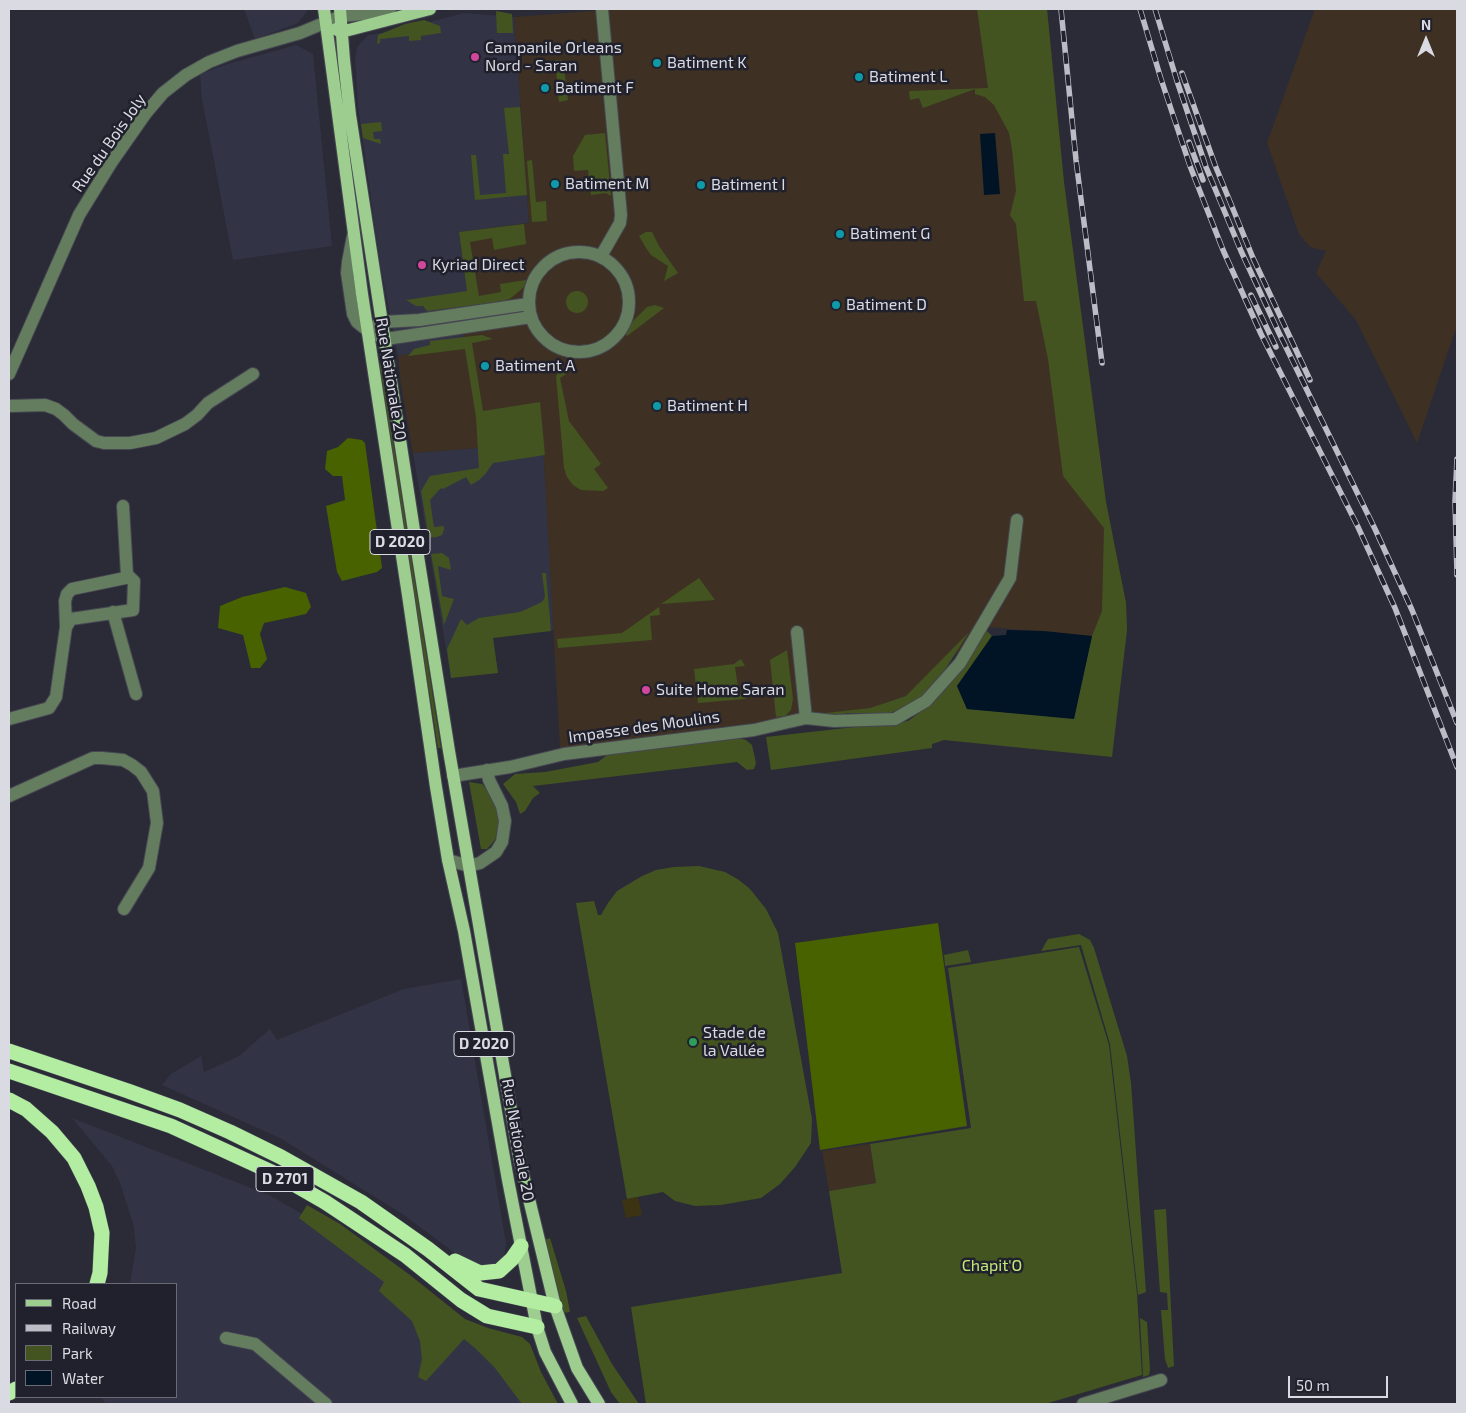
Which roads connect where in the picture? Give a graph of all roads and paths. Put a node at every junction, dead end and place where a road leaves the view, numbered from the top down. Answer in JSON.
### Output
{"nodes":[{"id":1,"x":324,"y":9,"type":"edge"},
{"id":2,"x":390,"y":9,"type":"edge"},
{"id":3,"x":430,"y":9,"type":"edge"},
{"id":4,"x":602,"y":9,"type":"edge"},
{"id":5,"x":341,"y":12,"type":"edge"},
{"id":6,"x":324,"y":23,"type":"junction"},
{"id":7,"x":342,"y":32,"type":"junction"},
{"id":8,"x":601,"y":256,"type":"junction"},
{"id":9,"x":528,"y":304,"type":"junction"},
{"id":10,"x":531,"y":317,"type":"junction"},
{"id":11,"x":383,"y":322,"type":"junction"},
{"id":12,"x":367,"y":330,"type":"junction"},
{"id":13,"x":386,"y":338,"type":"junction"},
{"id":14,"x":9,"y":374,"type":"edge"},
{"id":15,"x":253,"y":374,"type":"dead end"},
{"id":16,"x":9,"y":406,"type":"edge"},
{"id":17,"x":123,"y":506,"type":"dead end"},
{"id":18,"x":1017,"y":520,"type":"dead end"},
{"id":19,"x":130,"y":577,"type":"junction"},
{"id":20,"x":113,"y":612,"type":"junction"},
{"id":21,"x":66,"y":627,"type":"junction"},
{"id":22,"x":797,"y":632,"type":"dead end"},
{"id":23,"x":136,"y":694,"type":"dead end"},
{"id":24,"x":9,"y":718,"type":"edge"},
{"id":25,"x":806,"y":718,"type":"junction"},
{"id":26,"x":487,"y":770,"type":"junction"},
{"id":27,"x":453,"y":776,"type":"junction"},
{"id":28,"x":9,"y":796,"type":"edge"},
{"id":29,"x":448,"y":860,"type":"junction"},
{"id":30,"x":469,"y":866,"type":"junction"},
{"id":31,"x":124,"y":909,"type":"dead end"},
{"id":32,"x":9,"y":1051,"type":"edge"},
{"id":33,"x":9,"y":1071,"type":"edge"},
{"id":34,"x":9,"y":1100,"type":"edge"},
{"id":35,"x":521,"y":1246,"type":"junction"},
{"id":36,"x":428,"y":1249,"type":"junction"},
{"id":37,"x":97,"y":1283,"type":"edge"},
{"id":38,"x":532,"y":1300,"type":"junction"},
{"id":39,"x":555,"y":1306,"type":"junction"},
{"id":40,"x":537,"y":1327,"type":"junction"},
{"id":41,"x":226,"y":1338,"type":"dead end"},
{"id":42,"x":1160,"y":1380,"type":"dead end"},
{"id":43,"x":597,"y":1402,"type":"edge"},
{"id":44,"x":326,"y":1404,"type":"edge"},
{"id":45,"x":572,"y":1404,"type":"edge"},
{"id":46,"x":1083,"y":1404,"type":"edge"}],
"edges":[{"from":1,"to":6,"type":"main road","name":"Rue Nationale 20","number":"D 2020"},
{"from":2,"to":5,"type":"street","name":"Rue du Bois Joly"},
{"from":3,"to":7,"type":"main road"},
{"from":4,"to":8,"type":"street"},
{"from":5,"to":6,"type":"street","name":"Rue du Bois Joly"},
{"from":5,"to":7,"type":"main road","number":"D 2020"},
{"from":6,"to":7,"type":"main road"},
{"from":6,"to":12,"type":"main road","name":"Rue Nationale 20","number":"D 2020"},
{"from":6,"to":14,"type":"street","name":"Rue du Bois Joly"},
{"from":7,"to":11,"type":"main road","name":"Rue Nationale 20","number":"D 2020"},
{"from":8,"to":9,"type":"street"},
{"from":8,"to":10,"type":"street"},
{"from":9,"to":10,"type":"street"},
{"from":9,"to":11,"type":"street"},
{"from":10,"to":13,"type":"street"},
{"from":11,"to":12,"type":"street"},
{"from":11,"to":13,"type":"main road","name":"Rue Nationale 20","number":"D 2020"},
{"from":12,"to":13,"type":"street"},
{"from":12,"to":29,"type":"main road","name":"Rue Nationale 20","number":"D 2020"},
{"from":13,"to":27,"type":"main road","name":"Rue Nationale 20","number":"D 2020"},
{"from":15,"to":16,"type":"street"},
{"from":17,"to":19,"type":"street"},
{"from":18,"to":25,"type":"street","name":"Impasse des Moulins"},
{"from":19,"to":20,"type":"street"},
{"from":19,"to":21,"type":"street"},
{"from":20,"to":21,"type":"street"},
{"from":20,"to":23,"type":"street"},
{"from":21,"to":24,"type":"street"},
{"from":22,"to":25,"type":"street"},
{"from":25,"to":26,"type":"street","name":"Impasse des Moulins"},
{"from":26,"to":27,"type":"street","name":"Impasse des Moulins"},
{"from":26,"to":30,"type":"street"},
{"from":27,"to":30,"type":"main road","name":"Rue Nationale 20","number":"D 2020"},
{"from":28,"to":31,"type":"street"},
{"from":29,"to":30,"type":"street"},
{"from":29,"to":35,"type":"main road","name":"Rue Nationale 20","number":"D 2020"},
{"from":30,"to":39,"type":"main road","name":"Rue Nationale 20","number":"D 2020"},
{"from":32,"to":36,"type":"highway","number":"D 2701"},
{"from":33,"to":40,"type":"highway","number":"D 2701"},
{"from":34,"to":37,"type":"highway"},
{"from":35,"to":36,"type":"highway","number":"D 2701"},
{"from":35,"to":38,"type":"main road","name":"Rue Nationale 20","number":"D 2020"},
{"from":36,"to":38,"type":"highway","number":"D 2701"},
{"from":38,"to":39,"type":"highway","number":"D 2701"},
{"from":38,"to":40,"type":"main road","name":"Rue Nationale 20"},
{"from":39,"to":43,"type":"main road","name":"Rue Nationale 20","number":"D 2020"},
{"from":40,"to":45,"type":"main road","name":"Rue Nationale 20"},
{"from":41,"to":44,"type":"street"},
{"from":42,"to":46,"type":"street"}]}
